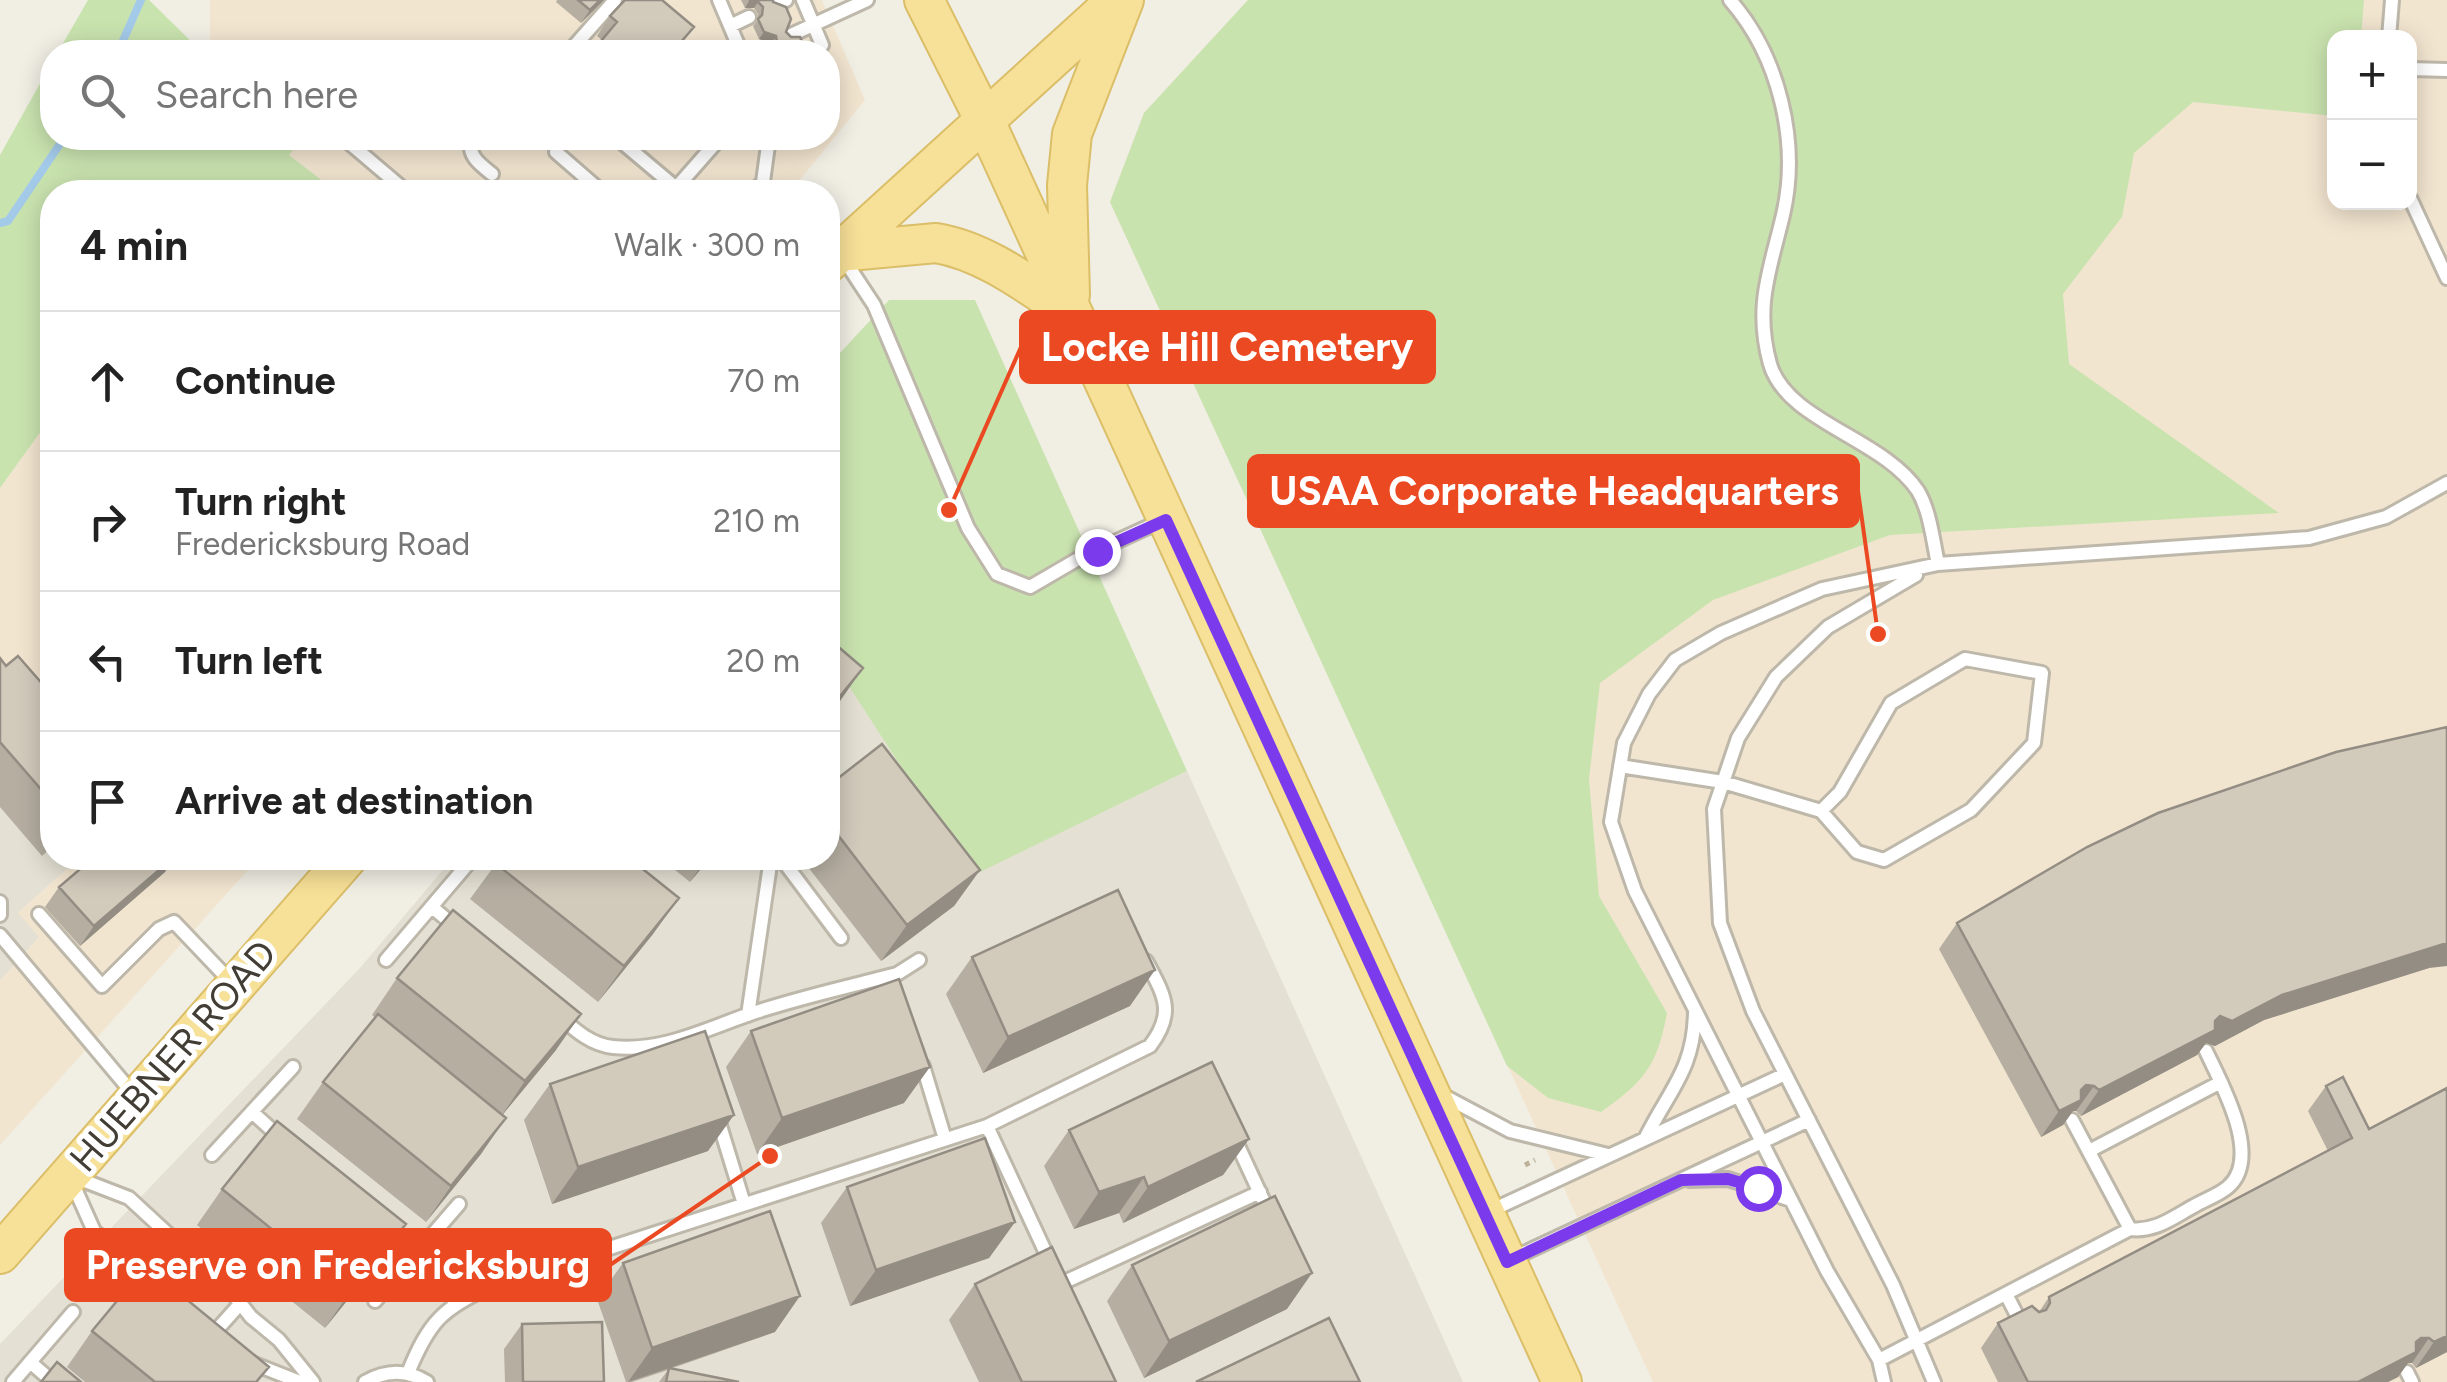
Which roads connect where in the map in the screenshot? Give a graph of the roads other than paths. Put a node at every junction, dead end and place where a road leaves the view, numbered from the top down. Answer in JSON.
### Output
{"nodes":[{"id":1,"x":615,"y":0,"type":"edge"},
{"id":2,"x":719,"y":0,"type":"edge"},
{"id":3,"x":803,"y":0,"type":"edge"},
{"id":4,"x":868,"y":0,"type":"edge"},
{"id":5,"x":924,"y":0,"type":"edge"},
{"id":6,"x":1121,"y":0,"type":"edge"},
{"id":7,"x":1730,"y":0,"type":"edge"},
{"id":8,"x":2392,"y":0,"type":"edge"},
{"id":9,"x":749,"y":17,"type":"dead end"},
{"id":10,"x":813,"y":25,"type":"junction"},
{"id":11,"x":730,"y":26,"type":"junction"},
{"id":12,"x":2390,"y":30,"type":"edge"},
{"id":13,"x":791,"y":35,"type":"edge"},
{"id":14,"x":580,"y":40,"type":"edge"},
{"id":15,"x":736,"y":40,"type":"edge"},
{"id":16,"x":820,"y":40,"type":"edge"},
{"id":17,"x":2417,"y":69,"type":"edge"},
{"id":18,"x":2447,"y":70,"type":"edge"},
{"id":19,"x":984,"y":119,"type":"junction"},
{"id":20,"x":358,"y":150,"type":"edge"},
{"id":21,"x":471,"y":150,"type":"edge"},
{"id":22,"x":631,"y":150,"type":"edge"},
{"id":23,"x":710,"y":150,"type":"edge"},
{"id":24,"x":766,"y":150,"type":"edge"},
{"id":25,"x":556,"y":152,"type":"dead end"},
{"id":26,"x":492,"y":174,"type":"dead end"},
{"id":27,"x":394,"y":180,"type":"edge"},
{"id":28,"x":588,"y":180,"type":"edge"},
{"id":29,"x":666,"y":180,"type":"edge"},
{"id":30,"x":686,"y":180,"type":"edge"},
{"id":31,"x":759,"y":180,"type":"edge"},
{"id":32,"x":2416,"y":210,"type":"edge"},
{"id":33,"x":840,"y":244,"type":"edge"},
{"id":34,"x":840,"y":251,"type":"edge"},
{"id":35,"x":840,"y":263,"type":"edge"},
{"id":36,"x":2447,"y":278,"type":"edge"},
{"id":37,"x":1071,"y":312,"type":"junction"},
{"id":38,"x":2447,"y":483,"type":"edge"},
{"id":39,"x":1166,"y":520,"type":"junction"},
{"id":40,"x":1938,"y":564,"type":"junction"},
{"id":41,"x":1620,"y":766,"type":"junction"},
{"id":42,"x":1723,"y":782,"type":"junction"},
{"id":43,"x":1821,"y":811,"type":"junction"},
{"id":44,"x":336,"y":870,"type":"edge"},
{"id":45,"x":463,"y":870,"type":"edge"},
{"id":46,"x":769,"y":870,"type":"edge"},
{"id":47,"x":790,"y":870,"type":"edge"},
{"id":48,"x":0,"y":902,"type":"edge"},
{"id":49,"x":432,"y":906,"type":"junction"},
{"id":50,"x":39,"y":914,"type":"dead end"},
{"id":51,"x":0,"y":915,"type":"edge"},
{"id":52,"x":462,"y":932,"type":"edge"},
{"id":53,"x":0,"y":934,"type":"edge"},
{"id":54,"x":841,"y":938,"type":"dead end"},
{"id":55,"x":1143,"y":955,"type":"edge"},
{"id":56,"x":386,"y":960,"type":"dead end"},
{"id":57,"x":919,"y":960,"type":"dead end"},
{"id":58,"x":234,"y":986,"type":"junction"},
{"id":59,"x":1695,"y":1009,"type":"junction"},
{"id":60,"x":552,"y":1011,"type":"edge"},
{"id":61,"x":748,"y":1014,"type":"junction"},
{"id":62,"x":692,"y":1037,"type":"junction"},
{"id":63,"x":2206,"y":1051,"type":"edge"},
{"id":64,"x":698,"y":1056,"type":"edge"},
{"id":65,"x":923,"y":1066,"type":"edge"},
{"id":66,"x":293,"y":1067,"type":"dead end"},
{"id":67,"x":1786,"y":1074,"type":"junction"},
{"id":68,"x":2221,"y":1082,"type":"junction"},
{"id":69,"x":1426,"y":1086,"type":"junction"},
{"id":70,"x":710,"y":1093,"type":"edge"},
{"id":71,"x":1738,"y":1095,"type":"junction"},
{"id":72,"x":136,"y":1098,"type":"junction"},
{"id":73,"x":252,"y":1112,"type":"junction"},
{"id":74,"x":1809,"y":1120,"type":"junction"},
{"id":75,"x":2072,"y":1120,"type":"edge"},
{"id":76,"x":1228,"y":1124,"type":"edge"},
{"id":77,"x":986,"y":1126,"type":"junction"},
{"id":78,"x":1646,"y":1137,"type":"junction"},
{"id":79,"x":945,"y":1140,"type":"junction"},
{"id":80,"x":1762,"y":1141,"type":"junction"},
{"id":81,"x":296,"y":1151,"type":"edge"},
{"id":82,"x":2089,"y":1151,"type":"junction"},
{"id":83,"x":212,"y":1155,"type":"dead end"},
{"id":84,"x":1608,"y":1155,"type":"junction"},
{"id":85,"x":69,"y":1175,"type":"junction"},
{"id":86,"x":1681,"y":1180,"type":"junction"},
{"id":87,"x":1260,"y":1192,"type":"junction"},
{"id":88,"x":1791,"y":1200,"type":"junction"},
{"id":89,"x":459,"y":1204,"type":"edge"},
{"id":90,"x":744,"y":1204,"type":"junction"},
{"id":91,"x":1484,"y":1214,"type":"junction"},
{"id":92,"x":369,"y":1217,"type":"edge"},
{"id":93,"x":2130,"y":1229,"type":"junction"},
{"id":94,"x":1280,"y":1236,"type":"edge"},
{"id":95,"x":0,"y":1254,"type":"edge"},
{"id":96,"x":414,"y":1256,"type":"junction"},
{"id":97,"x":1507,"y":1262,"type":"junction"},
{"id":98,"x":1060,"y":1284,"type":"junction"},
{"id":99,"x":160,"y":1289,"type":"edge"},
{"id":100,"x":2006,"y":1294,"type":"junction"},
{"id":101,"x":1068,"y":1300,"type":"edge"},
{"id":102,"x":375,"y":1302,"type":"edge"},
{"id":103,"x":455,"y":1302,"type":"junction"},
{"id":104,"x":240,"y":1304,"type":"junction"},
{"id":105,"x":74,"y":1312,"type":"dead end"},
{"id":106,"x":201,"y":1324,"type":"edge"},
{"id":107,"x":2022,"y":1327,"type":"edge"},
{"id":108,"x":214,"y":1333,"type":"junction"},
{"id":109,"x":1917,"y":1341,"type":"junction"},
{"id":110,"x":228,"y":1342,"type":"edge"},
{"id":111,"x":241,"y":1354,"type":"edge"},
{"id":112,"x":1879,"y":1360,"type":"junction"},
{"id":113,"x":30,"y":1362,"type":"junction"},
{"id":114,"x":408,"y":1373,"type":"junction"},
{"id":115,"x":12,"y":1382,"type":"edge"},
{"id":116,"x":52,"y":1382,"type":"edge"},
{"id":117,"x":300,"y":1382,"type":"edge"},
{"id":118,"x":313,"y":1382,"type":"edge"},
{"id":119,"x":364,"y":1382,"type":"edge"},
{"id":120,"x":426,"y":1382,"type":"edge"},
{"id":121,"x":1562,"y":1382,"type":"edge"},
{"id":122,"x":1884,"y":1382,"type":"edge"},
{"id":123,"x":1934,"y":1382,"type":"edge"}],
"edges":[{"from":1,"to":14,"type":"lane"},
{"from":2,"to":11,"type":"lane"},
{"from":3,"to":10,"type":"lane"},
{"from":4,"to":10,"type":"lane"},
{"from":5,"to":19,"type":"main road"},
{"from":6,"to":19,"type":"main road"},
{"from":6,"to":37,"type":"main road"},
{"from":7,"to":40,"type":"lane"},
{"from":8,"to":12,"type":"lane"},
{"from":9,"to":11,"type":"lane"},
{"from":10,"to":13,"type":"lane"},
{"from":10,"to":16,"type":"lane"},
{"from":11,"to":15,"type":"lane"},
{"from":17,"to":18,"type":"lane"},
{"from":19,"to":33,"type":"main road"},
{"from":19,"to":37,"type":"main road"},
{"from":20,"to":27,"type":"lane"},
{"from":21,"to":26,"type":"lane"},
{"from":22,"to":29,"type":"lane"},
{"from":23,"to":30,"type":"lane"},
{"from":24,"to":31,"type":"lane"},
{"from":25,"to":28,"type":"lane"},
{"from":32,"to":36,"type":"lane"},
{"from":34,"to":37,"type":"main road"},
{"from":35,"to":39,"type":"lane"},
{"from":37,"to":39,"type":"main road"},
{"from":38,"to":40,"type":"lane"},
{"from":39,"to":69,"type":"main road"},
{"from":40,"to":41,"type":"lane"},
{"from":40,"to":42,"type":"lane"},
{"from":41,"to":42,"type":"lane"},
{"from":41,"to":59,"type":"lane"},
{"from":42,"to":43,"type":"lane"},
{"from":42,"to":67,"type":"lane"},
{"from":43,"to":43,"type":"lane"},
{"from":44,"to":58,"type":"main road","name":"HUEBNER ROAD"},
{"from":45,"to":49,"type":"lane"},
{"from":46,"to":61,"type":"lane"},
{"from":47,"to":54,"type":"lane"},
{"from":48,"to":51,"type":"lane"},
{"from":49,"to":52,"type":"lane"},
{"from":49,"to":56,"type":"lane"},
{"from":50,"to":58,"type":"lane"},
{"from":53,"to":72,"type":"lane"},
{"from":55,"to":77,"type":"lane"},
{"from":57,"to":61,"type":"lane"},
{"from":58,"to":72,"type":"main road","name":"HUEBNER ROAD"},
{"from":59,"to":71,"type":"lane"},
{"from":59,"to":78,"type":"lane"},
{"from":60,"to":62,"type":"lane"},
{"from":61,"to":62,"type":"lane"},
{"from":62,"to":64,"type":"lane"},
{"from":63,"to":68,"type":"lane"},
{"from":65,"to":79,"type":"lane"},
{"from":66,"to":73,"type":"lane"},
{"from":67,"to":71,"type":"lane"},
{"from":67,"to":74,"type":"lane"},
{"from":68,"to":82,"type":"lane"},
{"from":68,"to":93,"type":"lane"},
{"from":69,"to":84,"type":"lane"},
{"from":69,"to":91,"type":"main road"},
{"from":70,"to":90,"type":"lane"},
{"from":71,"to":78,"type":"lane"},
{"from":71,"to":80,"type":"lane"},
{"from":72,"to":85,"type":"main road","name":"HUEBNER ROAD"},
{"from":73,"to":81,"type":"lane"},
{"from":73,"to":83,"type":"lane"},
{"from":74,"to":80,"type":"lane"},
{"from":74,"to":109,"type":"lane"},
{"from":75,"to":82,"type":"lane"},
{"from":76,"to":87,"type":"lane"},
{"from":77,"to":79,"type":"lane"},
{"from":77,"to":98,"type":"lane"},
{"from":78,"to":84,"type":"lane"},
{"from":79,"to":90,"type":"lane"},
{"from":80,"to":86,"type":"lane"},
{"from":80,"to":88,"type":"lane"},
{"from":82,"to":93,"type":"lane"},
{"from":84,"to":91,"type":"lane"},
{"from":85,"to":95,"type":"main road","name":"HUEBNER ROAD"},
{"from":85,"to":99,"type":"lane"},
{"from":85,"to":104,"type":"lane"},
{"from":86,"to":88,"type":"lane"},
{"from":86,"to":97,"type":"lane"},
{"from":87,"to":94,"type":"lane"},
{"from":87,"to":98,"type":"lane"},
{"from":88,"to":112,"type":"lane"},
{"from":89,"to":96,"type":"lane"},
{"from":90,"to":103,"type":"lane"},
{"from":91,"to":97,"type":"main road"},
{"from":92,"to":96,"type":"lane"},
{"from":93,"to":100,"type":"lane"},
{"from":96,"to":102,"type":"lane"},
{"from":96,"to":103,"type":"lane"},
{"from":97,"to":121,"type":"main road"},
{"from":98,"to":101,"type":"lane"},
{"from":100,"to":107,"type":"lane"},
{"from":100,"to":109,"type":"lane"},
{"from":103,"to":114,"type":"lane"},
{"from":104,"to":108,"type":"lane"},
{"from":104,"to":118,"type":"lane"},
{"from":105,"to":113,"type":"lane"},
{"from":106,"to":108,"type":"lane"},
{"from":108,"to":110,"type":"lane"},
{"from":109,"to":112,"type":"lane"},
{"from":109,"to":123,"type":"lane"},
{"from":111,"to":117,"type":"lane"},
{"from":112,"to":122,"type":"lane"},
{"from":113,"to":115,"type":"lane"},
{"from":113,"to":116,"type":"lane"},
{"from":114,"to":119,"type":"lane"},
{"from":114,"to":120,"type":"lane"}]}
